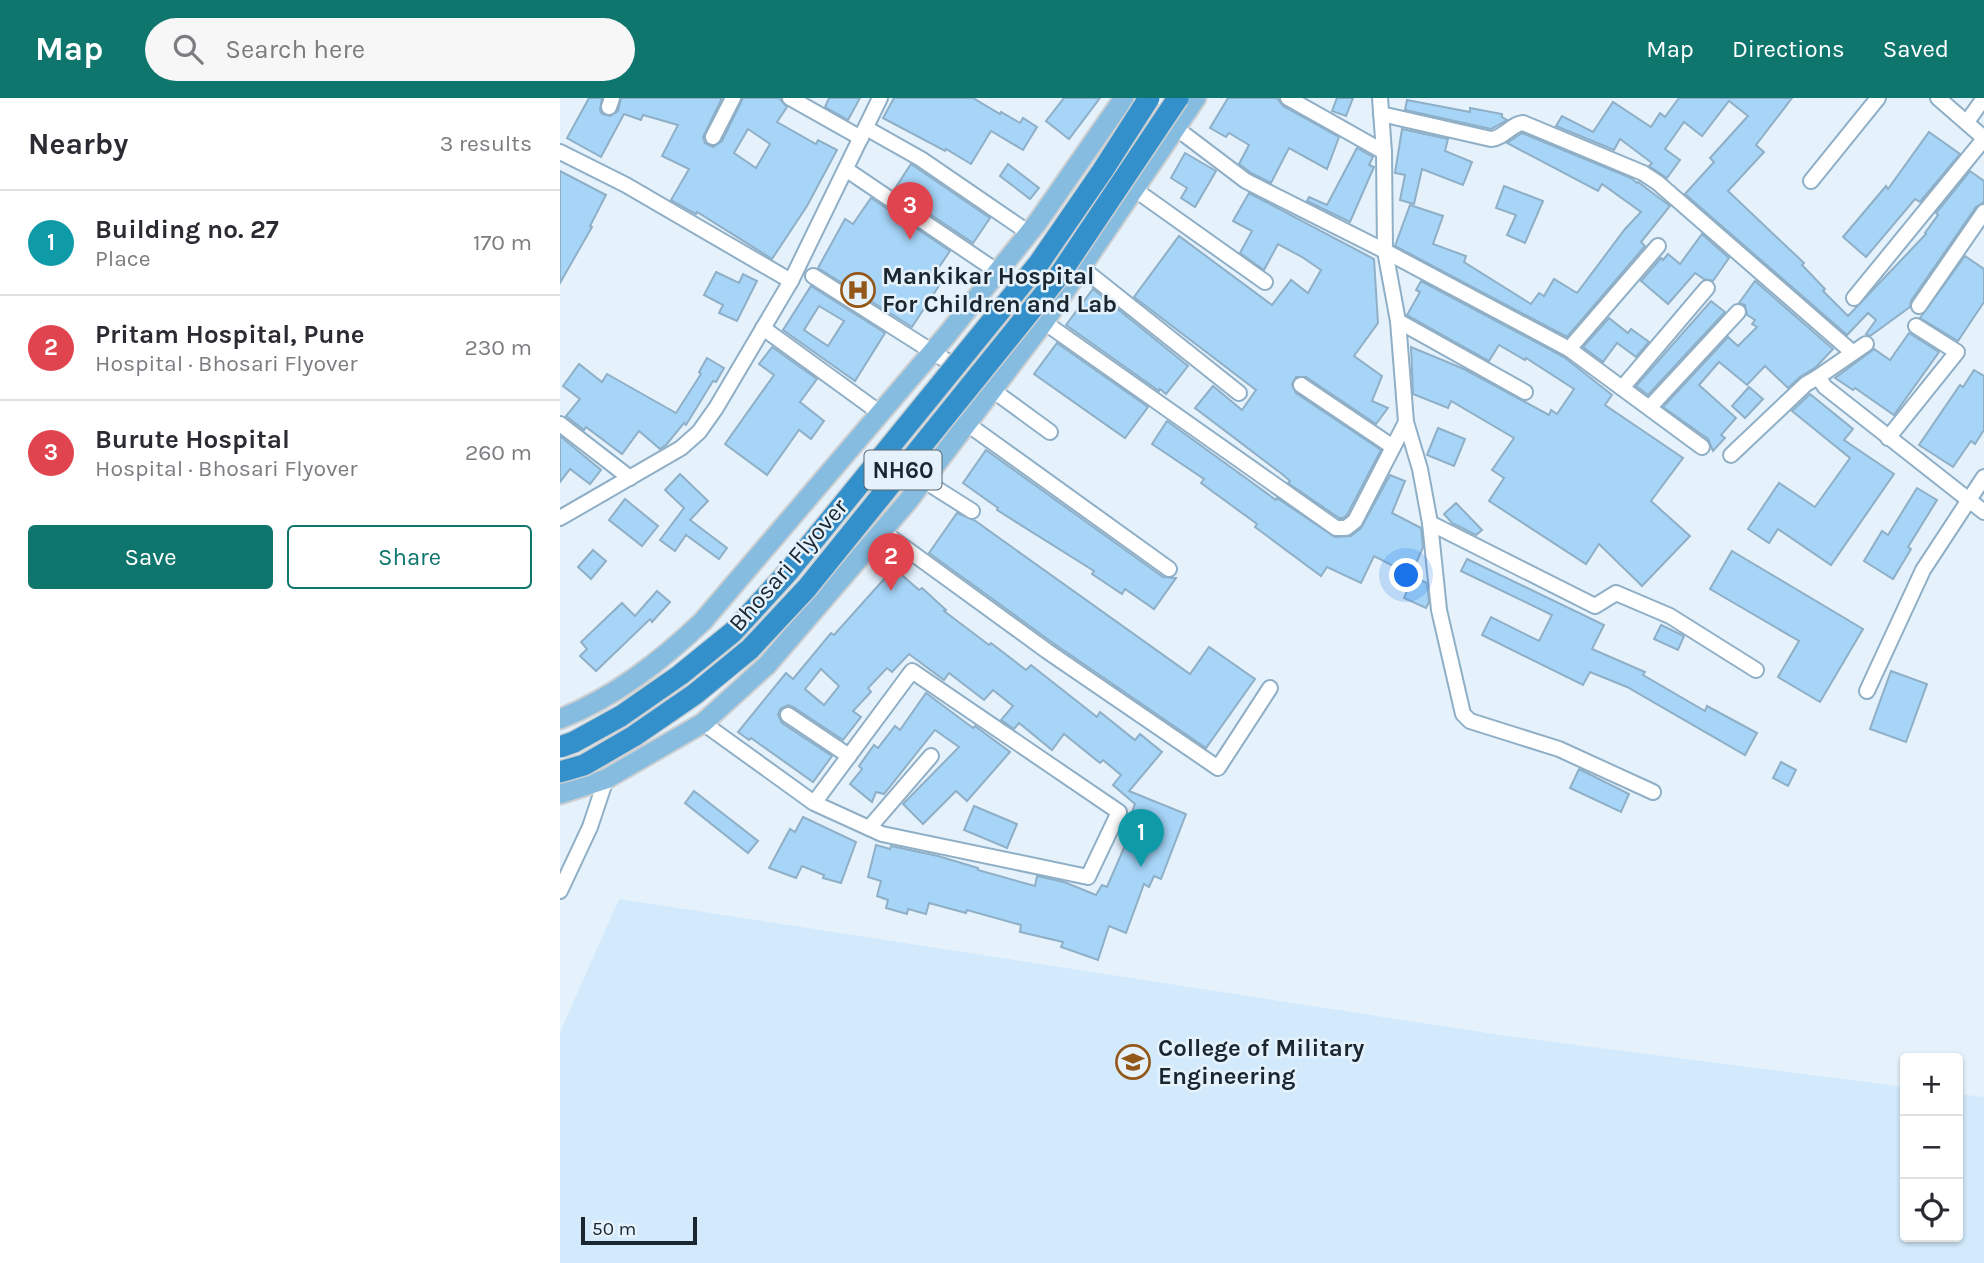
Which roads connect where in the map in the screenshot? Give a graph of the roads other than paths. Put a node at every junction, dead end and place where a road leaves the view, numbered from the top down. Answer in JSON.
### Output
{"nodes":[{"id":1,"x":733,"y":98,"type":"edge"},
{"id":2,"x":790,"y":98,"type":"edge"},
{"id":3,"x":880,"y":98,"type":"edge"},
{"id":4,"x":1124,"y":98,"type":"edge"},
{"id":5,"x":1149,"y":98,"type":"edge"},
{"id":6,"x":1178,"y":98,"type":"edge"},
{"id":7,"x":1196,"y":98,"type":"edge"},
{"id":8,"x":1288,"y":98,"type":"edge"},
{"id":9,"x":1380,"y":98,"type":"edge"},
{"id":10,"x":1878,"y":98,"type":"edge"},
{"id":11,"x":1938,"y":98,"type":"edge"},
{"id":12,"x":1984,"y":98,"type":"edge"},
{"id":13,"x":1381,"y":114,"type":"junction"},
{"id":14,"x":1967,"y":122,"type":"junction"},
{"id":15,"x":1176,"y":128,"type":"junction"},
{"id":16,"x":864,"y":133,"type":"junction"},
{"id":17,"x":713,"y":137,"type":"dead end"},
{"id":18,"x":1984,"y":138,"type":"edge"},
{"id":19,"x":560,"y":152,"type":"edge"},
{"id":20,"x":1384,"y":152,"type":"junction"},
{"id":21,"x":847,"y":170,"type":"junction"},
{"id":22,"x":1811,"y":181,"type":"dead end"},
{"id":23,"x":1135,"y":189,"type":"junction"},
{"id":24,"x":1984,"y":212,"type":"edge"},
{"id":25,"x":1029,"y":233,"type":"junction"},
{"id":26,"x":1658,"y":246,"type":"dead end"},
{"id":27,"x":1385,"y":251,"type":"junction"},
{"id":28,"x":1082,"y":268,"type":"junction"},
{"id":29,"x":998,"y":272,"type":"junction"},
{"id":30,"x":813,"y":276,"type":"dead end"},
{"id":31,"x":791,"y":281,"type":"junction"},
{"id":32,"x":1265,"y":282,"type":"dead end"},
{"id":33,"x":1707,"y":288,"type":"dead end"},
{"id":34,"x":1854,"y":298,"type":"dead end"},
{"id":35,"x":1919,"y":306,"type":"dead end"},
{"id":36,"x":1738,"y":312,"type":"dead end"},
{"id":37,"x":1398,"y":321,"type":"junction"},
{"id":38,"x":1044,"y":322,"type":"junction"},
{"id":39,"x":1916,"y":326,"type":"dead end"},
{"id":40,"x":763,"y":328,"type":"junction"},
{"id":41,"x":1866,"y":344,"type":"dead end"},
{"id":42,"x":1569,"y":349,"type":"junction"},
{"id":43,"x":931,"y":352,"type":"junction"},
{"id":44,"x":1852,"y":352,"type":"junction"},
{"id":45,"x":1818,"y":377,"type":"junction"},
{"id":46,"x":1301,"y":385,"type":"dead end"},
{"id":47,"x":1622,"y":388,"type":"junction"},
{"id":48,"x":991,"y":389,"type":"junction"},
{"id":49,"x":1525,"y":392,"type":"dead end"},
{"id":50,"x":1239,"y":393,"type":"dead end"},
{"id":51,"x":1650,"y":407,"type":"junction"},
{"id":52,"x":880,"y":413,"type":"junction"},
{"id":53,"x":1406,"y":422,"type":"junction"},
{"id":54,"x":966,"y":423,"type":"junction"},
{"id":55,"x":560,"y":424,"type":"edge"},
{"id":56,"x":1050,"y":432,"type":"dead end"},
{"id":57,"x":1888,"y":438,"type":"junction"},
{"id":58,"x":1393,"y":447,"type":"junction"},
{"id":59,"x":1702,"y":447,"type":"dead end"},
{"id":60,"x":1731,"y":455,"type":"dead end"},
{"id":61,"x":1984,"y":477,"type":"edge"},
{"id":62,"x":630,"y":478,"type":"junction"},
{"id":63,"x":923,"y":480,"type":"junction"},
{"id":64,"x":1968,"y":500,"type":"junction"},
{"id":65,"x":971,"y":512,"type":"dead end"},
{"id":66,"x":1984,"y":512,"type":"edge"},
{"id":67,"x":560,"y":518,"type":"edge"},
{"id":68,"x":1430,"y":523,"type":"junction"},
{"id":69,"x":882,"y":531,"type":"junction"},
{"id":70,"x":1169,"y":569,"type":"dead end"},
{"id":71,"x":1756,"y":670,"type":"dead end"},
{"id":72,"x":1270,"y":688,"type":"dead end"},
{"id":73,"x":1867,"y":691,"type":"dead end"},
{"id":74,"x":788,"y":715,"type":"dead end"},
{"id":75,"x":560,"y":719,"type":"edge"},
{"id":76,"x":703,"y":723,"type":"junction"},
{"id":77,"x":560,"y":747,"type":"edge"},
{"id":78,"x":849,"y":756,"type":"junction"},
{"id":79,"x":932,"y":756,"type":"dead end"},
{"id":80,"x":560,"y":772,"type":"edge"},
{"id":81,"x":606,"y":779,"type":"junction"},
{"id":82,"x":1653,"y":792,"type":"dead end"},
{"id":83,"x":560,"y":794,"type":"edge"},
{"id":84,"x":814,"y":803,"type":"junction"},
{"id":85,"x":869,"y":828,"type":"junction"},
{"id":86,"x":560,"y":891,"type":"edge"}],
"edges":[{"from":1,"to":17,"type":"street"},
{"from":2,"to":16,"type":"street"},
{"from":3,"to":16,"type":"street"},
{"from":4,"to":25,"type":"main road"},
{"from":5,"to":77,"type":"highway","name":"Bhosari Flyover","number":"NH60","bridge":true},
{"from":6,"to":80,"type":"highway","name":"Bhosari Flyover","number":"NH60","bridge":true},
{"from":7,"to":15,"type":"main road"},
{"from":8,"to":20,"type":"street"},
{"from":9,"to":13,"type":"street"},
{"from":10,"to":22,"type":"street"},
{"from":11,"to":14,"type":"street"},
{"from":12,"to":14,"type":"street"},
{"from":13,"to":20,"type":"street"},
{"from":13,"to":44,"type":"street"},
{"from":14,"to":18,"type":"street"},
{"from":15,"to":23,"type":"main road"},
{"from":15,"to":27,"type":"street"},
{"from":16,"to":21,"type":"street"},
{"from":16,"to":25,"type":"street"},
{"from":18,"to":34,"type":"street"},
{"from":19,"to":31,"type":"street"},
{"from":20,"to":27,"type":"street"},
{"from":21,"to":29,"type":"street"},
{"from":21,"to":31,"type":"street"},
{"from":23,"to":28,"type":"main road"},
{"from":23,"to":32,"type":"street"},
{"from":24,"to":35,"type":"street"},
{"from":25,"to":29,"type":"main road"},
{"from":26,"to":42,"type":"street"},
{"from":27,"to":37,"type":"street"},
{"from":27,"to":42,"type":"street"},
{"from":28,"to":38,"type":"main road"},
{"from":28,"to":50,"type":"street"},
{"from":29,"to":43,"type":"main road"},
{"from":30,"to":43,"type":"street"},
{"from":31,"to":40,"type":"street"},
{"from":33,"to":47,"type":"street"},
{"from":36,"to":51,"type":"street"},
{"from":37,"to":49,"type":"street"},
{"from":37,"to":53,"type":"street"},
{"from":38,"to":48,"type":"main road"},
{"from":38,"to":58,"type":"street"},
{"from":39,"to":57,"type":"street"},
{"from":40,"to":52,"type":"street"},
{"from":40,"to":62,"type":"street"},
{"from":41,"to":44,"type":"street"},
{"from":42,"to":47,"type":"street"},
{"from":43,"to":48,"type":"street"},
{"from":43,"to":52,"type":"main road"},
{"from":44,"to":45,"type":"street"},
{"from":45,"to":57,"type":"street"},
{"from":45,"to":60,"type":"street"},
{"from":46,"to":58,"type":"street"},
{"from":47,"to":51,"type":"street"},
{"from":48,"to":54,"type":"main road"},
{"from":48,"to":56,"type":"street"},
{"from":51,"to":59,"type":"street"},
{"from":52,"to":75,"type":"main road"},
{"from":53,"to":58,"type":"street"},
{"from":53,"to":68,"type":"street"},
{"from":54,"to":63,"type":"main road"},
{"from":54,"to":70,"type":"street"},
{"from":55,"to":62,"type":"street"},
{"from":57,"to":64,"type":"street"},
{"from":61,"to":64,"type":"street"},
{"from":62,"to":67,"type":"street"},
{"from":63,"to":65,"type":"street"},
{"from":63,"to":69,"type":"main road"},
{"from":64,"to":66,"type":"street"},
{"from":64,"to":73,"type":"street"},
{"from":68,"to":71,"type":"street"},
{"from":68,"to":82,"type":"street"},
{"from":69,"to":72,"type":"street"},
{"from":69,"to":76,"type":"main road"},
{"from":74,"to":78,"type":"street"},
{"from":76,"to":81,"type":"main road"},
{"from":76,"to":84,"type":"street"},
{"from":78,"to":84,"type":"street"},
{"from":78,"to":85,"type":"street"},
{"from":79,"to":85,"type":"street"},
{"from":81,"to":83,"type":"main road"},
{"from":81,"to":86,"type":"street"},
{"from":84,"to":85,"type":"street"}]}
